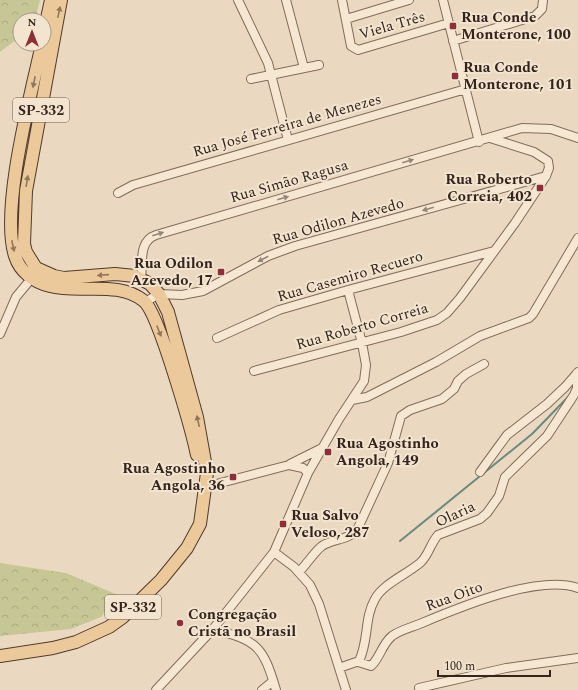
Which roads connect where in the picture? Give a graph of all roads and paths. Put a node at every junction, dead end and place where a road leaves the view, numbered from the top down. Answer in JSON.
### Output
{"nodes":[{"id":1,"x":51,"y":0,"type":"edge"},
{"id":2,"x":61,"y":0,"type":"edge"},
{"id":3,"x":238,"y":0,"type":"edge"},
{"id":4,"x":286,"y":0,"type":"edge"},
{"id":5,"x":342,"y":0,"type":"edge"},
{"id":6,"x":409,"y":0,"type":"edge"},
{"id":7,"x":443,"y":0,"type":"edge"},
{"id":8,"x":544,"y":0,"type":"edge"},
{"id":9,"x":48,"y":12,"type":"edge"},
{"id":10,"x":346,"y":19,"type":"junction"},
{"id":11,"x":449,"y":23,"type":"junction"},
{"id":12,"x":454,"y":41,"type":"junction"},
{"id":13,"x":40,"y":52,"type":"edge"},
{"id":14,"x":319,"y":65,"type":"dead end"},
{"id":15,"x":304,"y":68,"type":"junction"},
{"id":16,"x":272,"y":75,"type":"junction"},
{"id":17,"x":251,"y":79,"type":"dead end"},
{"id":18,"x":466,"y":89,"type":"junction"},
{"id":19,"x":490,"y":138,"type":"junction"},
{"id":20,"x":578,"y":138,"type":"edge"},
{"id":21,"x":288,"y":140,"type":"junction"},
{"id":22,"x":479,"y":142,"type":"junction"},
{"id":23,"x":546,"y":176,"type":"junction"},
{"id":24,"x":118,"y":193,"type":"dead end"},
{"id":25,"x":578,"y":238,"type":"edge"},
{"id":26,"x":494,"y":251,"type":"junction"},
{"id":27,"x":31,"y":278,"type":"junction"},
{"id":28,"x":141,"y":279,"type":"junction"},
{"id":29,"x":99,"y":288,"type":"junction"},
{"id":30,"x":348,"y":290,"type":"junction"},
{"id":31,"x":159,"y":294,"type":"junction"},
{"id":32,"x":145,"y":302,"type":"junction"},
{"id":33,"x":3,"y":319,"type":"edge"},
{"id":34,"x":0,"y":334,"type":"edge"},
{"id":35,"x":217,"y":338,"type":"dead end"},
{"id":36,"x":362,"y":343,"type":"junction"},
{"id":37,"x":484,"y":364,"type":"dead end"},
{"id":38,"x":254,"y":371,"type":"dead end"},
{"id":39,"x":577,"y":372,"type":"edge"},
{"id":40,"x":352,"y":400,"type":"junction"},
{"id":41,"x":322,"y":448,"type":"junction"},
{"id":42,"x":289,"y":465,"type":"junction"},
{"id":43,"x":480,"y":472,"type":"dead end"},
{"id":44,"x":308,"y":473,"type":"junction"},
{"id":45,"x":205,"y":487,"type":"junction"},
{"id":46,"x":274,"y":552,"type":"junction"},
{"id":47,"x":299,"y":572,"type":"junction"},
{"id":48,"x":578,"y":588,"type":"edge"},
{"id":49,"x":213,"y":629,"type":"junction"},
{"id":50,"x":0,"y":656,"type":"edge"},
{"id":51,"x":578,"y":658,"type":"edge"},
{"id":52,"x":358,"y":662,"type":"junction"},
{"id":53,"x":339,"y":668,"type":"junction"},
{"id":54,"x":273,"y":681,"type":"junction"},
{"id":55,"x":418,"y":688,"type":"dead end"},
{"id":56,"x":156,"y":690,"type":"edge"},
{"id":57,"x":262,"y":690,"type":"edge"},
{"id":58,"x":276,"y":690,"type":"edge"},
{"id":59,"x":346,"y":690,"type":"edge"}],
"edges":[{"from":1,"to":9,"type":"main road"},
{"from":28,"to":2,"type":"main road","number":"SP-332","one_way":true},
{"from":3,"to":16,"type":"street"},
{"from":4,"to":15,"type":"street"},
{"from":5,"to":10,"type":"street"},
{"from":6,"to":10,"type":"street"},
{"from":7,"to":11,"type":"street"},
{"from":8,"to":12,"type":"street"},
{"from":10,"to":11,"type":"street","name":"Viela Três"},
{"from":11,"to":12,"type":"street"},
{"from":12,"to":18,"type":"street"},
{"from":13,"to":27,"type":"main road","number":"SP-332","one_way":true},
{"from":14,"to":15,"type":"street"},
{"from":15,"to":16,"type":"street"},
{"from":16,"to":17,"type":"street"},
{"from":16,"to":21,"type":"street"},
{"from":18,"to":21,"type":"street","name":"Rua José Ferreira de Menezes"},
{"from":18,"to":22,"type":"street"},
{"from":19,"to":20,"type":"street","name":"Rua Simão Ragusa"},
{"from":19,"to":22,"type":"street","name":"Rua Simão Ragusa"},
{"from":19,"to":23,"type":"street"},
{"from":21,"to":24,"type":"street","name":"Rua José Ferreira de Menezes"},
{"from":28,"to":22,"type":"street","name":"Rua Simão Ragusa","one_way":true},
{"from":23,"to":26,"type":"street","name":"Rua Roberto Correia"},
{"from":23,"to":31,"type":"street","name":"Rua Odilon Azevedo","one_way":true},
{"from":25,"to":40,"type":"street"},
{"from":26,"to":30,"type":"street","name":"Rua Casemiro Recuero"},
{"from":26,"to":36,"type":"street","name":"Rua Roberto Correia"},
{"from":27,"to":29,"type":"main road","number":"SP-332"},
{"from":27,"to":33,"type":"street"},
{"from":28,"to":29,"type":"main road"},
{"from":28,"to":31,"type":"main road","number":"SP-332"},
{"from":29,"to":32,"type":"main road","number":"SP-332"},
{"from":30,"to":35,"type":"street","name":"Rua Casemiro Recuero"},
{"from":30,"to":36,"type":"street"},
{"from":31,"to":32,"type":"street"},
{"from":45,"to":31,"type":"main road","number":"SP-332","one_way":true},
{"from":32,"to":45,"type":"main road","number":"SP-332","one_way":true},
{"from":33,"to":34,"type":"street"},
{"from":36,"to":38,"type":"street","name":"Rua Roberto Correia"},
{"from":36,"to":40,"type":"street"},
{"from":37,"to":47,"type":"street"},
{"from":39,"to":43,"type":"street"},
{"from":39,"to":52,"type":"street","name":"Olaria"},
{"from":40,"to":41,"type":"street"},
{"from":41,"to":42,"type":"street"},
{"from":41,"to":44,"type":"street"},
{"from":42,"to":44,"type":"street"},
{"from":42,"to":45,"type":"street"},
{"from":44,"to":46,"type":"street"},
{"from":45,"to":50,"type":"main road","number":"SP-332"},
{"from":46,"to":47,"type":"street"},
{"from":46,"to":49,"type":"street"},
{"from":47,"to":53,"type":"street"},
{"from":48,"to":52,"type":"street","name":"Rua Oito"},
{"from":49,"to":54,"type":"street"},
{"from":49,"to":56,"type":"street"},
{"from":51,"to":55,"type":"street"},
{"from":52,"to":53,"type":"street"},
{"from":53,"to":59,"type":"street"},
{"from":54,"to":57,"type":"street"},
{"from":54,"to":58,"type":"street"}]}
